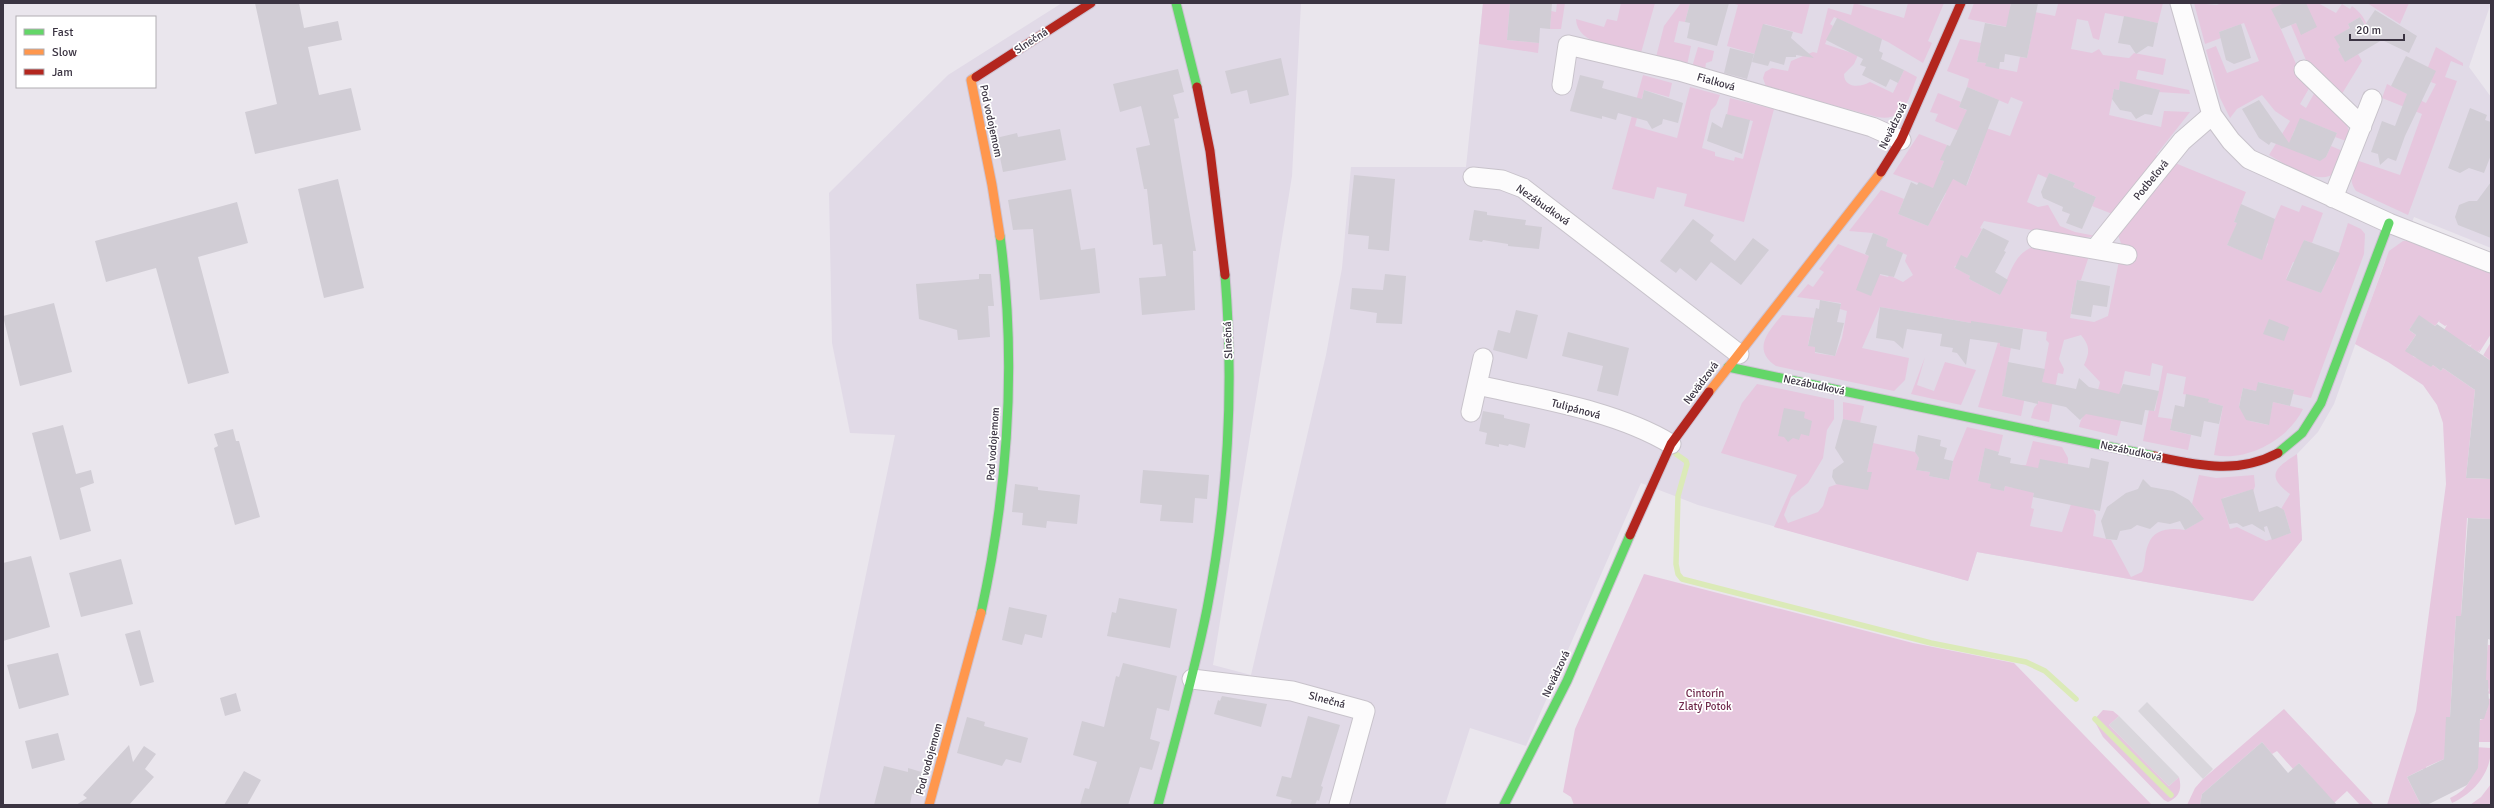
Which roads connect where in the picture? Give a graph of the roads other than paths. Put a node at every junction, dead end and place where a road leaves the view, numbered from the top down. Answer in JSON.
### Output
{"nodes":[{"id":1,"x":1092,"y":3,"type":"edge"},
{"id":2,"x":1176,"y":3,"type":"edge"},
{"id":3,"x":1961,"y":3,"type":"edge"},
{"id":4,"x":2180,"y":3,"type":"edge"},
{"id":5,"x":2304,"y":70,"type":"dead end"},
{"id":6,"x":970,"y":80,"type":"joint"},
{"id":7,"x":1562,"y":85,"type":"dead end"},
{"id":8,"x":2372,"y":99,"type":"dead end"},
{"id":9,"x":2212,"y":115,"type":"junction"},
{"id":10,"x":2362,"y":126,"type":"junction"},
{"id":11,"x":1901,"y":140,"type":"junction"},
{"id":12,"x":1473,"y":177,"type":"dead end"},
{"id":13,"x":2333,"y":198,"type":"junction"},
{"id":14,"x":2389,"y":223,"type":"junction"},
{"id":15,"x":2037,"y":239,"type":"dead end"},
{"id":16,"x":2095,"y":249,"type":"junction"},
{"id":17,"x":2127,"y":256,"type":"dead end"},
{"id":18,"x":2491,"y":263,"type":"edge"},
{"id":19,"x":1483,"y":358,"type":"dead end"},
{"id":20,"x":1734,"y":360,"type":"junction"},
{"id":21,"x":1477,"y":385,"type":"junction"},
{"id":22,"x":1471,"y":412,"type":"dead end"},
{"id":23,"x":1671,"y":444,"type":"junction"},
{"id":24,"x":1192,"y":679,"type":"junction"},
{"id":25,"x":929,"y":805,"type":"edge"},
{"id":26,"x":1158,"y":805,"type":"edge"},
{"id":27,"x":1339,"y":805,"type":"edge"},
{"id":28,"x":1504,"y":805,"type":"edge"}],
"edges":[{"from":1,"to":6,"type":"street","name":"Slnečná"},
{"from":2,"to":24,"type":"street","name":"Slnečná"},
{"from":3,"to":11,"type":"street","name":"Nevädzová"},
{"from":4,"to":9,"type":"street"},
{"from":5,"to":10,"type":"street"},
{"from":6,"to":25,"type":"street","name":"Pod vodojemom"},
{"from":7,"to":11,"type":"street","name":"Fialková"},
{"from":8,"to":10,"type":"street"},
{"from":9,"to":13,"type":"street"},
{"from":9,"to":16,"type":"street","name":"Podbeľová"},
{"from":10,"to":13,"type":"street"},
{"from":11,"to":20,"type":"street","name":"Nevädzová"},
{"from":12,"to":20,"type":"street","name":"Nezábudková"},
{"from":13,"to":14,"type":"street"},
{"from":14,"to":18,"type":"street"},
{"from":14,"to":20,"type":"street","name":"Nezábudková"},
{"from":15,"to":16,"type":"street"},
{"from":16,"to":17,"type":"street"},
{"from":19,"to":21,"type":"street"},
{"from":20,"to":23,"type":"street","name":"Nevädzová"},
{"from":21,"to":22,"type":"street"},
{"from":21,"to":23,"type":"street","name":"Tulipánová"},
{"from":23,"to":28,"type":"street","name":"Nevädzová"},
{"from":24,"to":26,"type":"street","name":"Slnečná"},
{"from":24,"to":27,"type":"street","name":"Slnečná"}]}
